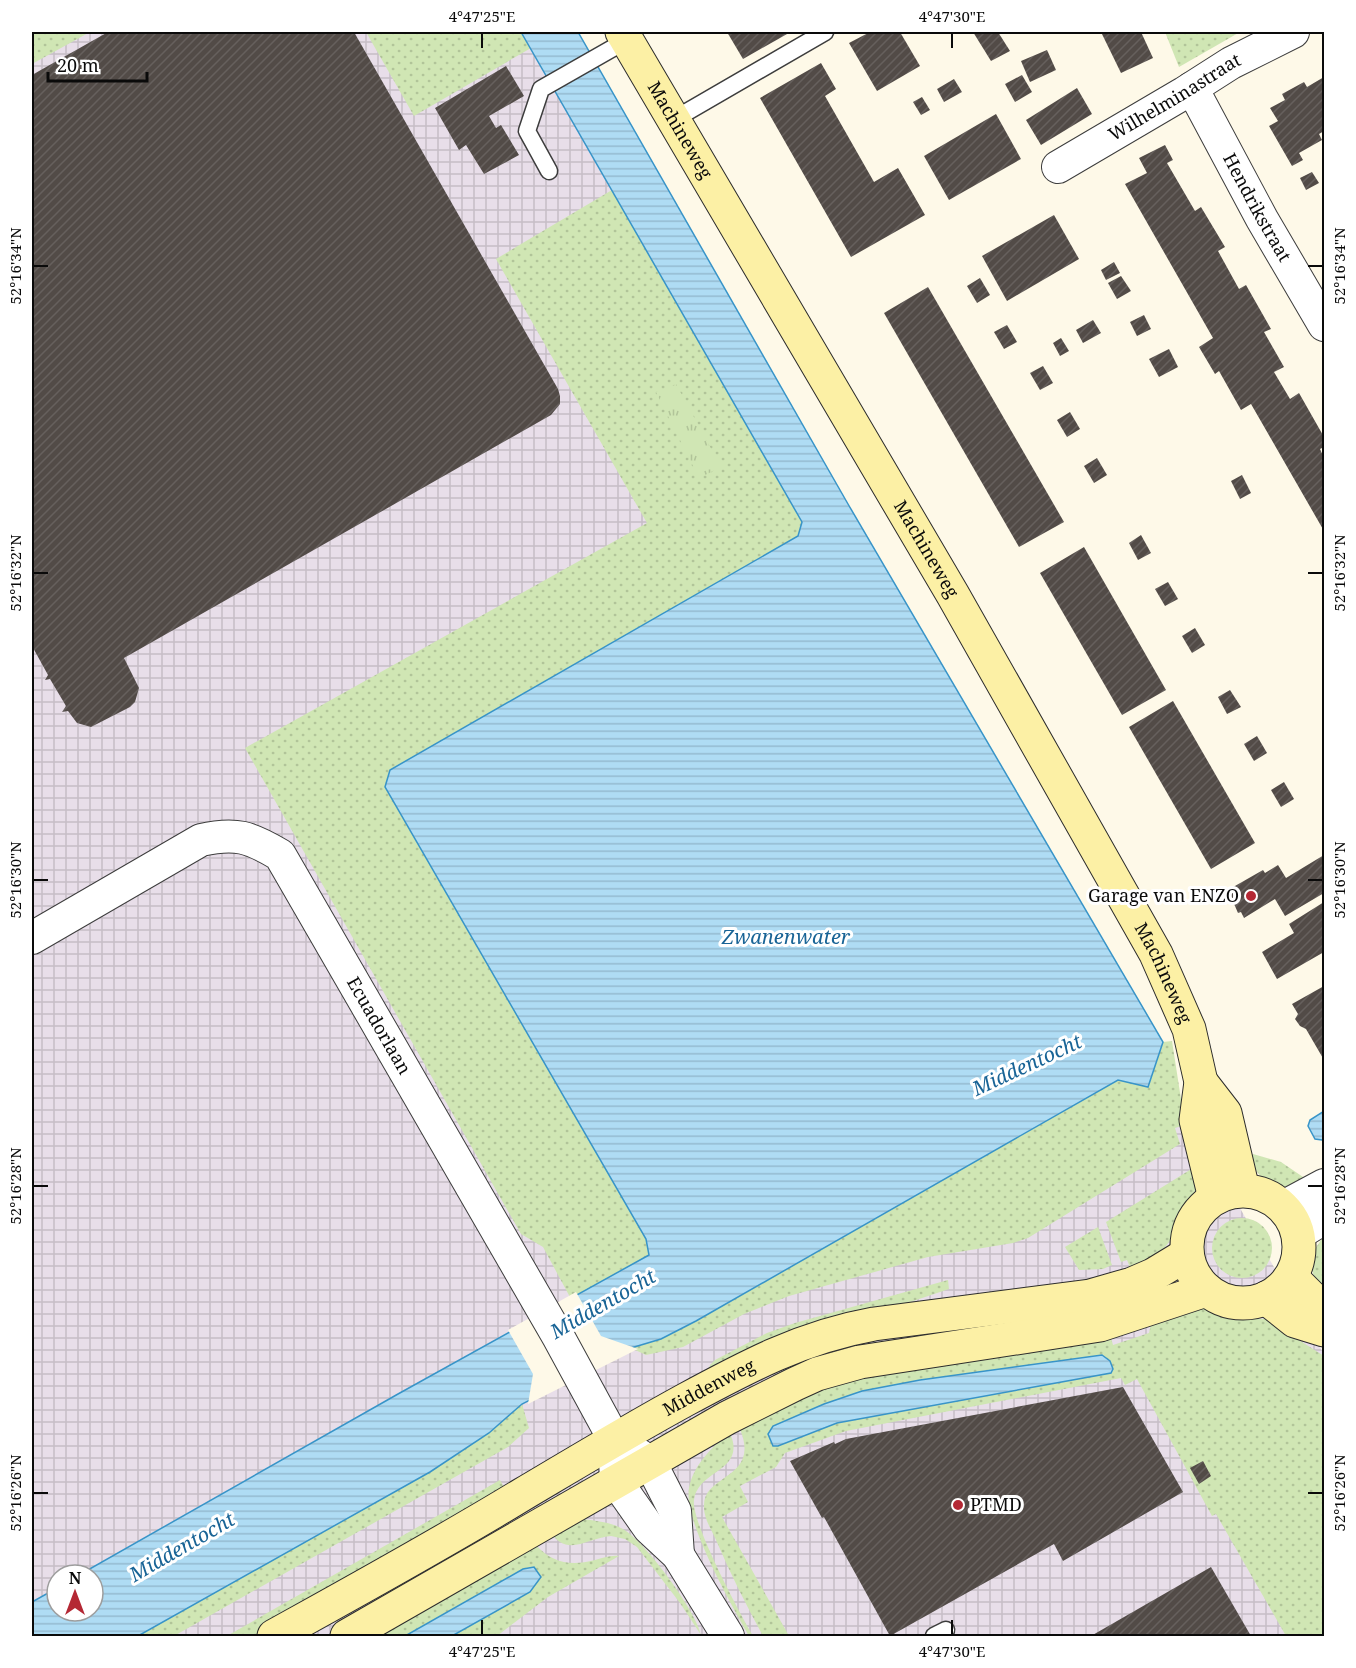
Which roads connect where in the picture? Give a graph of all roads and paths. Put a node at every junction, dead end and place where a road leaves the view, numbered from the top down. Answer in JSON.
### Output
{"nodes":[{"id":1,"x":825,"y":32,"type":"edge"},
{"id":2,"x":1293,"y":32,"type":"edge"},
{"id":3,"x":619,"y":41,"type":"edge"},
{"id":4,"x":1192,"y":88,"type":"junction"},
{"id":5,"x":673,"y":120,"type":"junction"},
{"id":6,"x":1058,"y":167,"type":"dead end"},
{"id":7,"x":549,"y":171,"type":"dead end"},
{"id":8,"x":1324,"y":325,"type":"edge"},
{"id":9,"x":32,"y":938,"type":"edge"},
{"id":10,"x":1324,"y":1185,"type":"edge"},
{"id":11,"x":1229,"y":1194,"type":"junction"},
{"id":12,"x":1302,"y":1220,"type":"edge"},
{"id":13,"x":1186,"y":1255,"type":"junction"},
{"id":14,"x":1291,"y":1277,"type":"junction"},
{"id":15,"x":1206,"y":1290,"type":"junction"},
{"id":16,"x":1266,"y":1298,"type":"junction"},
{"id":17,"x":1324,"y":1320,"type":"edge"},
{"id":18,"x":1324,"y":1330,"type":"edge"},
{"id":19,"x":614,"y":1439,"type":"junction"},
{"id":20,"x":650,"y":1462,"type":"junction"},
{"id":21,"x":616,"y":1481,"type":"junction"},
{"id":22,"x":678,"y":1555,"type":"junction"},
{"id":23,"x":274,"y":1636,"type":"edge"},
{"id":24,"x":347,"y":1636,"type":"edge"},
{"id":25,"x":728,"y":1636,"type":"edge"}],
"edges":[{"from":1,"to":5,"type":"lane"},
{"from":2,"to":4,"type":"street","name":"Wilhelminastraat"},
{"from":3,"to":5,"type":"street","name":"Machineweg"},
{"from":3,"to":7,"type":"lane"},
{"from":4,"to":6,"type":"street","name":"Wilhelminastraat"},
{"from":4,"to":8,"type":"street","name":"Hendrikstraat"},
{"from":5,"to":11,"type":"street","name":"Machineweg"},
{"from":9,"to":19,"type":"street","name":"Ecuadorlaan"},
{"from":10,"to":12,"type":"street"},
{"from":11,"to":12,"type":"street"},
{"from":11,"to":13,"type":"street"},
{"from":12,"to":14,"type":"street"},
{"from":13,"to":15,"type":"street"},
{"from":13,"to":19,"type":"street","name":"Middenweg"},
{"from":14,"to":16,"type":"street"},
{"from":14,"to":17,"type":"street"},
{"from":15,"to":16,"type":"street"},
{"from":15,"to":20,"type":"street","name":"Middenweg"},
{"from":16,"to":18,"type":"street"},
{"from":19,"to":20,"type":"street"},
{"from":19,"to":21,"type":"street"},
{"from":19,"to":23,"type":"street","name":"Middenweg"},
{"from":20,"to":21,"type":"street","name":"Middenweg"},
{"from":20,"to":22,"type":"street"},
{"from":21,"to":22,"type":"street"},
{"from":21,"to":24,"type":"street","name":"Middenweg"},
{"from":22,"to":25,"type":"street"}]}
